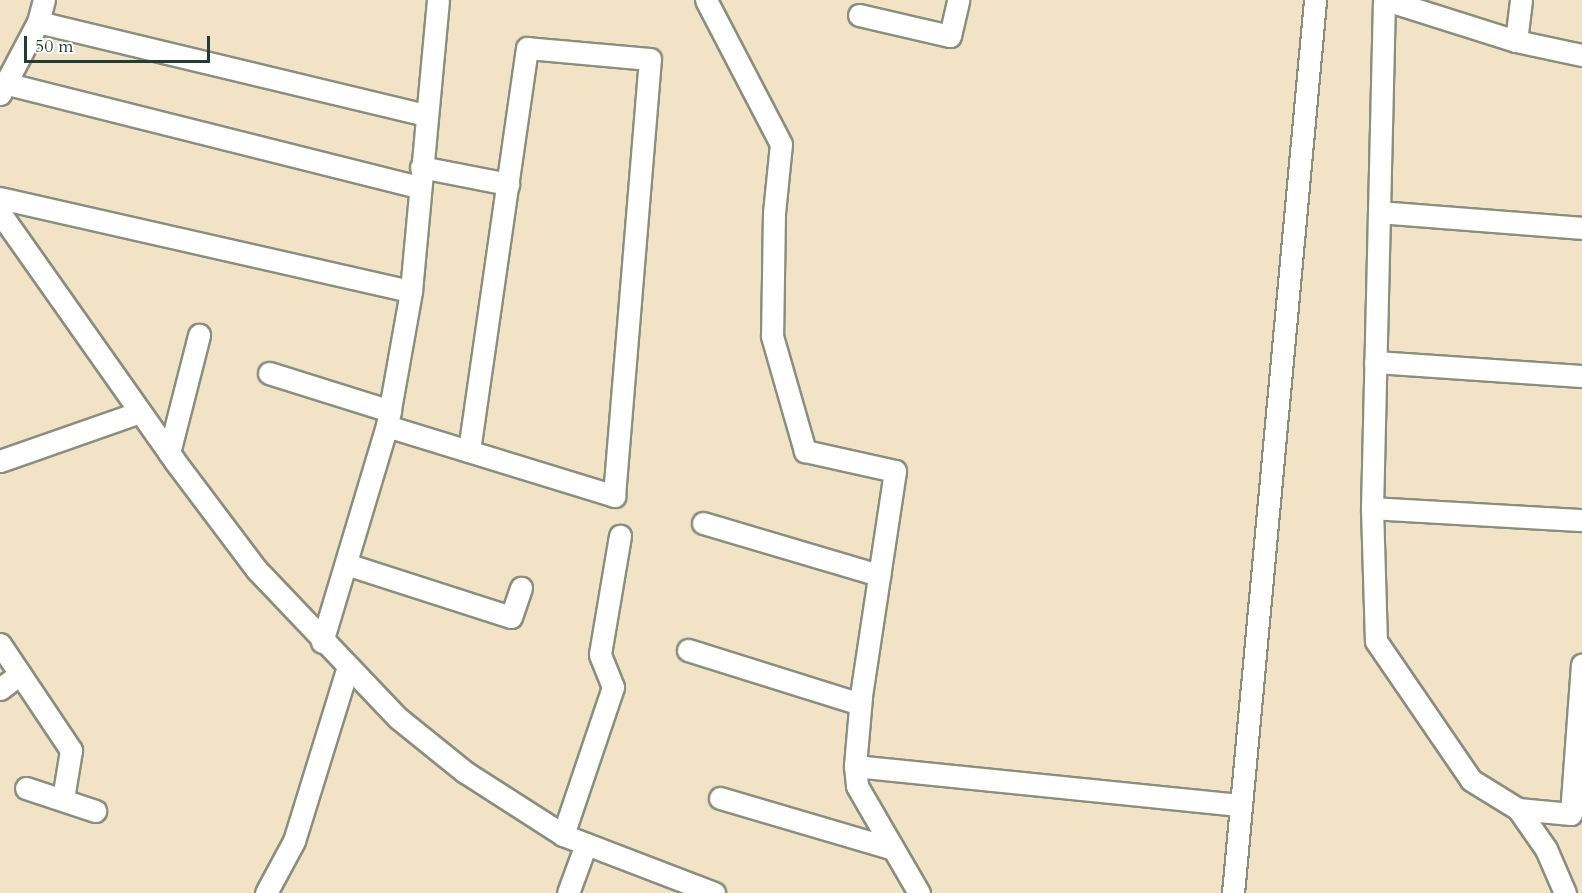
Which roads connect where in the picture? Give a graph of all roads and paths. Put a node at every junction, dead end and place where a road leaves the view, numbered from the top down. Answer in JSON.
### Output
{"nodes":[{"id":1,"x":44,"y":0,"type":"edge"},
{"id":2,"x":438,"y":0,"type":"edge"},
{"id":3,"x":706,"y":0,"type":"edge"},
{"id":4,"x":958,"y":0,"type":"edge"},
{"id":5,"x":1316,"y":0,"type":"edge"},
{"id":6,"x":1521,"y":0,"type":"edge"},
{"id":7,"x":1390,"y":1,"type":"edge"},
{"id":8,"x":859,"y":15,"type":"dead end"},
{"id":9,"x":38,"y":22,"type":"junction"},
{"id":10,"x":1516,"y":41,"type":"junction"},
{"id":11,"x":1582,"y":55,"type":"edge"},
{"id":12,"x":4,"y":89,"type":"edge"},
{"id":13,"x":426,"y":115,"type":"junction"},
{"id":14,"x":420,"y":177,"type":"junction"},
{"id":15,"x":508,"y":184,"type":"junction"},
{"id":16,"x":0,"y":198,"type":"edge"},
{"id":17,"x":1379,"y":212,"type":"junction"},
{"id":18,"x":0,"y":213,"type":"edge"},
{"id":19,"x":1582,"y":228,"type":"edge"},
{"id":20,"x":411,"y":291,"type":"junction"},
{"id":21,"x":200,"y":335,"type":"dead end"},
{"id":22,"x":1375,"y":362,"type":"junction"},
{"id":23,"x":268,"y":373,"type":"dead end"},
{"id":24,"x":1582,"y":376,"type":"edge"},
{"id":25,"x":140,"y":412,"type":"junction"},
{"id":26,"x":389,"y":418,"type":"junction"},
{"id":27,"x":470,"y":451,"type":"junction"},
{"id":28,"x":169,"y":453,"type":"junction"},
{"id":29,"x":0,"y":461,"type":"edge"},
{"id":30,"x":1372,"y":508,"type":"junction"},
{"id":31,"x":1582,"y":520,"type":"edge"},
{"id":32,"x":703,"y":522,"type":"dead end"},
{"id":33,"x":620,"y":536,"type":"dead end"},
{"id":34,"x":346,"y":564,"type":"junction"},
{"id":35,"x":879,"y":575,"type":"junction"},
{"id":36,"x":521,"y":588,"type":"dead end"},
{"id":37,"x":322,"y":642,"type":"junction"},
{"id":38,"x":0,"y":644,"type":"edge"},
{"id":39,"x":688,"y":650,"type":"dead end"},
{"id":40,"x":1582,"y":664,"type":"edge"},
{"id":41,"x":348,"y":667,"type":"junction"},
{"id":42,"x":20,"y":674,"type":"junction"},
{"id":43,"x":0,"y":689,"type":"edge"},
{"id":44,"x":860,"y":704,"type":"junction"},
{"id":45,"x":855,"y":766,"type":"junction"},
{"id":46,"x":26,"y":788,"type":"dead end"},
{"id":47,"x":720,"y":798,"type":"dead end"},
{"id":48,"x":63,"y":799,"type":"junction"},
{"id":49,"x":1241,"y":805,"type":"junction"},
{"id":50,"x":1518,"y":809,"type":"junction"},
{"id":51,"x":95,"y":811,"type":"dead end"},
{"id":52,"x":563,"y":835,"type":"junction"},
{"id":53,"x":586,"y":844,"type":"junction"},
{"id":54,"x":893,"y":849,"type":"junction"},
{"id":55,"x":266,"y":893,"type":"edge"},
{"id":56,"x":568,"y":893,"type":"edge"},
{"id":57,"x":714,"y":893,"type":"edge"},
{"id":58,"x":919,"y":893,"type":"edge"},
{"id":59,"x":1233,"y":893,"type":"edge"},
{"id":60,"x":1565,"y":893,"type":"edge"}],
"edges":[{"from":1,"to":9,"type":"street"},
{"from":2,"to":13,"type":"street"},
{"from":3,"to":35,"type":"street"},
{"from":4,"to":8,"type":"street"},
{"from":5,"to":49,"type":"street"},
{"from":6,"to":10,"type":"street"},
{"from":7,"to":10,"type":"street"},
{"from":7,"to":17,"type":"street"},
{"from":9,"to":12,"type":"street"},
{"from":9,"to":13,"type":"street"},
{"from":10,"to":11,"type":"street"},
{"from":12,"to":14,"type":"street"},
{"from":13,"to":14,"type":"street"},
{"from":14,"to":15,"type":"street"},
{"from":14,"to":20,"type":"street"},
{"from":15,"to":27,"type":"street"},
{"from":15,"to":27,"type":"street"},
{"from":16,"to":20,"type":"street"},
{"from":17,"to":19,"type":"street"},
{"from":17,"to":22,"type":"street"},
{"from":18,"to":25,"type":"street"},
{"from":20,"to":26,"type":"street"},
{"from":21,"to":28,"type":"street"},
{"from":22,"to":24,"type":"street"},
{"from":22,"to":30,"type":"street"},
{"from":23,"to":26,"type":"street"},
{"from":25,"to":28,"type":"street"},
{"from":25,"to":29,"type":"street"},
{"from":26,"to":27,"type":"street"},
{"from":26,"to":34,"type":"street"},
{"from":28,"to":37,"type":"street"},
{"from":30,"to":31,"type":"street"},
{"from":30,"to":50,"type":"street"},
{"from":32,"to":35,"type":"street"},
{"from":33,"to":52,"type":"street"},
{"from":34,"to":36,"type":"street"},
{"from":34,"to":37,"type":"street"},
{"from":35,"to":44,"type":"street"},
{"from":37,"to":41,"type":"street"},
{"from":38,"to":42,"type":"street"},
{"from":39,"to":44,"type":"street"},
{"from":40,"to":50,"type":"street"},
{"from":41,"to":52,"type":"street"},
{"from":41,"to":55,"type":"street"},
{"from":42,"to":43,"type":"street"},
{"from":42,"to":48,"type":"street"},
{"from":44,"to":45,"type":"street"},
{"from":45,"to":49,"type":"street"},
{"from":45,"to":54,"type":"street"},
{"from":46,"to":48,"type":"street"},
{"from":47,"to":54,"type":"street"},
{"from":48,"to":51,"type":"street"},
{"from":49,"to":59,"type":"street"},
{"from":50,"to":60,"type":"street"},
{"from":52,"to":53,"type":"street"},
{"from":53,"to":56,"type":"street"},
{"from":53,"to":57,"type":"street"},
{"from":54,"to":58,"type":"street"}]}
